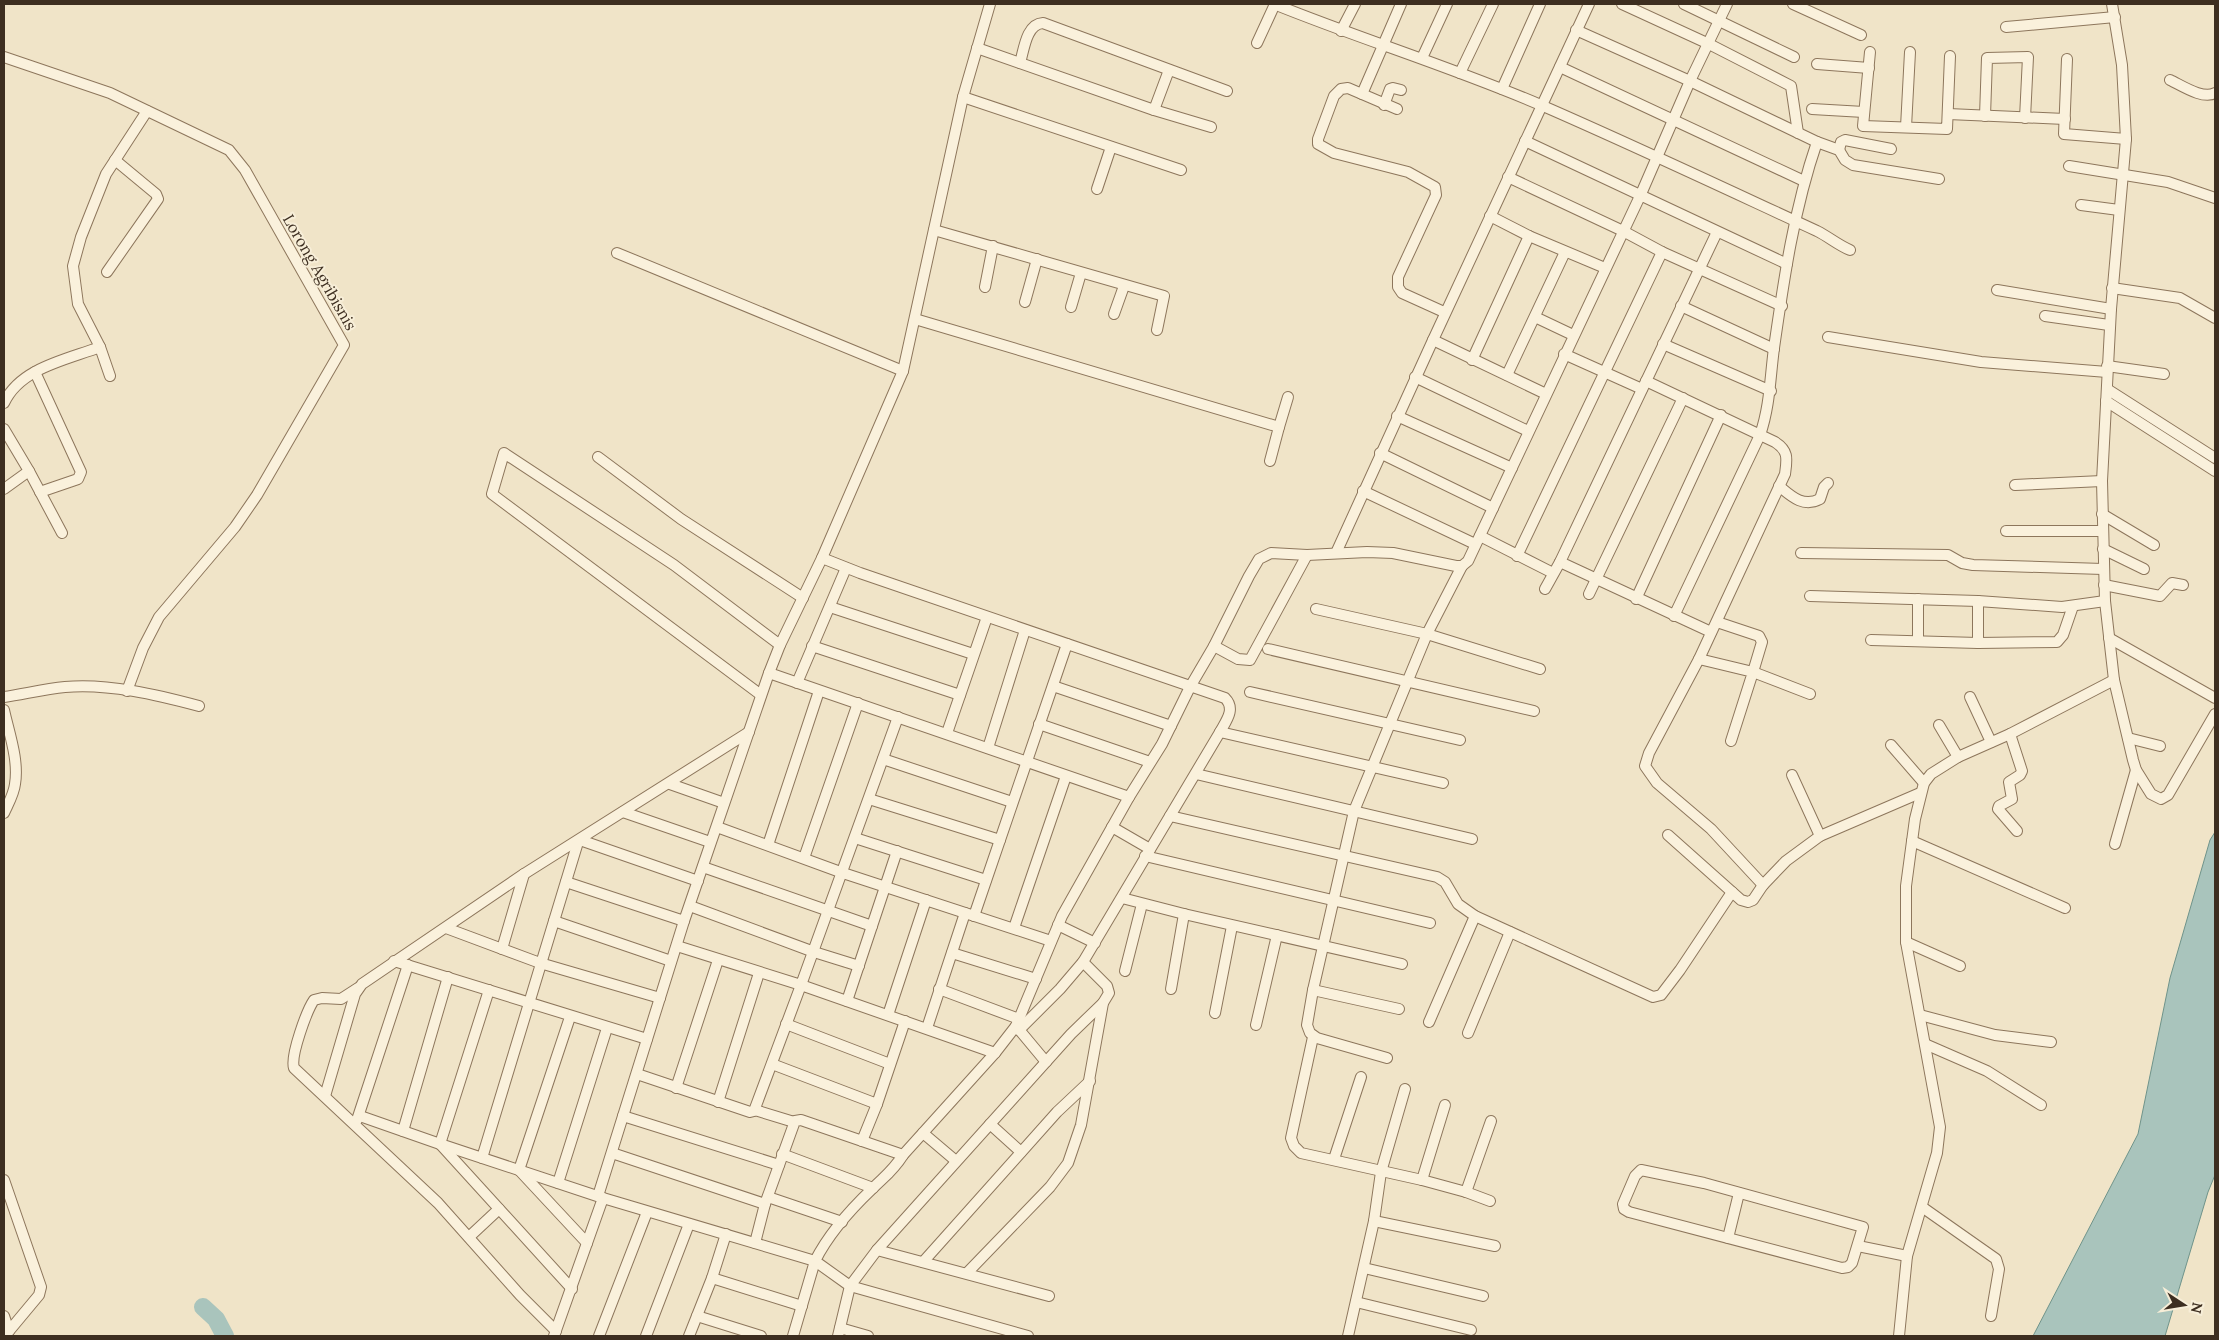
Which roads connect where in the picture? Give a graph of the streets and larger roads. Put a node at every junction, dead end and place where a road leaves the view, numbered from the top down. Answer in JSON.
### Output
{"nodes":[{"id":1,"x":990,"y":4,"type":"edge"},
{"id":2,"x":1275,"y":4,"type":"edge"},
{"id":3,"x":1355,"y":4,"type":"edge"},
{"id":4,"x":1401,"y":4,"type":"edge"},
{"id":5,"x":1447,"y":4,"type":"edge"},
{"id":6,"x":1493,"y":4,"type":"edge"},
{"id":7,"x":1540,"y":4,"type":"edge"},
{"id":8,"x":1589,"y":4,"type":"edge"},
{"id":9,"x":1622,"y":4,"type":"edge"},
{"id":10,"x":1684,"y":4,"type":"edge"},
{"id":11,"x":1727,"y":4,"type":"edge"},
{"id":12,"x":1793,"y":4,"type":"edge"},
{"id":13,"x":2112,"y":4,"type":"edge"},
{"id":14,"x":2114,"y":16,"type":"junction"},
{"id":15,"x":1720,"y":20,"type":"junction"},
{"id":16,"x":2006,"y":27,"type":"dead end"},
{"id":17,"x":1576,"y":30,"type":"junction"},
{"id":18,"x":1341,"y":31,"type":"junction"},
{"id":19,"x":1861,"y":35,"type":"dead end"},
{"id":20,"x":1256,"y":43,"type":"dead end"},
{"id":21,"x":1709,"y":44,"type":"junction"},
{"id":22,"x":1382,"y":45,"type":"junction"},
{"id":23,"x":977,"y":48,"type":"junction"},
{"id":24,"x":1870,"y":52,"type":"dead end"},
{"id":25,"x":1910,"y":52,"type":"dead end"},
{"id":26,"x":1950,"y":56,"type":"dead end"},
{"id":27,"x":4,"y":57,"type":"edge"},
{"id":28,"x":1794,"y":57,"type":"dead end"},
{"id":29,"x":1422,"y":58,"type":"junction"},
{"id":30,"x":2067,"y":58,"type":"dead end"},
{"id":31,"x":1020,"y":64,"type":"junction"},
{"id":32,"x":1817,"y":64,"type":"dead end"},
{"id":33,"x":1560,"y":67,"type":"junction"},
{"id":34,"x":1868,"y":68,"type":"junction"},
{"id":35,"x":1169,"y":70,"type":"junction"},
{"id":36,"x":1460,"y":73,"type":"junction"},
{"id":37,"x":2170,"y":80,"type":"dead end"},
{"id":38,"x":1690,"y":81,"type":"junction"},
{"id":39,"x":1502,"y":89,"type":"junction"},
{"id":40,"x":1401,"y":90,"type":"dead end"},
{"id":41,"x":1227,"y":91,"type":"dead end"},
{"id":42,"x":2215,"y":93,"type":"edge"},
{"id":43,"x":1362,"y":94,"type":"junction"},
{"id":44,"x":962,"y":97,"type":"junction"},
{"id":45,"x":1384,"y":105,"type":"junction"},
{"id":46,"x":1541,"y":105,"type":"junction"},
{"id":47,"x":1397,"y":109,"type":"dead end"},
{"id":48,"x":1812,"y":109,"type":"dead end"},
{"id":49,"x":1154,"y":110,"type":"junction"},
{"id":50,"x":147,"y":111,"type":"junction"},
{"id":51,"x":1864,"y":112,"type":"junction"},
{"id":52,"x":1948,"y":114,"type":"junction"},
{"id":53,"x":1985,"y":116,"type":"junction"},
{"id":54,"x":2025,"y":118,"type":"junction"},
{"id":55,"x":1673,"y":120,"type":"junction"},
{"id":56,"x":2065,"y":120,"type":"junction"},
{"id":57,"x":1211,"y":127,"type":"dead end"},
{"id":58,"x":1906,"y":127,"type":"junction"},
{"id":59,"x":1798,"y":133,"type":"junction"},
{"id":60,"x":2126,"y":138,"type":"junction"},
{"id":61,"x":1525,"y":141,"type":"junction"},
{"id":62,"x":1817,"y":142,"type":"junction"},
{"id":63,"x":1111,"y":147,"type":"junction"},
{"id":64,"x":1891,"y":149,"type":"dead end"},
{"id":65,"x":1839,"y":150,"type":"junction"},
{"id":66,"x":1657,"y":156,"type":"junction"},
{"id":67,"x":115,"y":160,"type":"junction"},
{"id":68,"x":2069,"y":166,"type":"dead end"},
{"id":69,"x":1181,"y":170,"type":"dead end"},
{"id":70,"x":2123,"y":174,"type":"junction"},
{"id":71,"x":1508,"y":177,"type":"junction"},
{"id":72,"x":1939,"y":179,"type":"dead end"},
{"id":73,"x":1804,"y":181,"type":"junction"},
{"id":74,"x":1097,"y":189,"type":"dead end"},
{"id":75,"x":1641,"y":194,"type":"junction"},
{"id":76,"x":2215,"y":198,"type":"edge"},
{"id":77,"x":2080,"y":206,"type":"dead end"},
{"id":78,"x":2119,"y":210,"type":"junction"},
{"id":79,"x":1490,"y":216,"type":"junction"},
{"id":80,"x":1794,"y":222,"type":"junction"},
{"id":81,"x":934,"y":230,"type":"junction"},
{"id":82,"x":1623,"y":231,"type":"junction"},
{"id":83,"x":1717,"y":232,"type":"junction"},
{"id":84,"x":1530,"y":236,"type":"junction"},
{"id":85,"x":994,"y":246,"type":"junction"},
{"id":86,"x":1850,"y":250,"type":"dead end"},
{"id":87,"x":617,"y":252,"type":"dead end"},
{"id":88,"x":1566,"y":252,"type":"junction"},
{"id":89,"x":1662,"y":252,"type":"junction"},
{"id":90,"x":1037,"y":259,"type":"junction"},
{"id":91,"x":1788,"y":264,"type":"junction"},
{"id":92,"x":1605,"y":268,"type":"junction"},
{"id":93,"x":1698,"y":269,"type":"junction"},
{"id":94,"x":107,"y":272,"type":"dead end"},
{"id":95,"x":1081,"y":273,"type":"junction"},
{"id":96,"x":985,"y":286,"type":"dead end"},
{"id":97,"x":1124,"y":286,"type":"junction"},
{"id":98,"x":2112,"y":288,"type":"junction"},
{"id":99,"x":1997,"y":290,"type":"dead end"},
{"id":100,"x":1025,"y":302,"type":"dead end"},
{"id":101,"x":1681,"y":306,"type":"junction"},
{"id":102,"x":1782,"y":306,"type":"junction"},
{"id":103,"x":1070,"y":307,"type":"dead end"},
{"id":104,"x":2110,"y":309,"type":"junction"},
{"id":105,"x":1444,"y":312,"type":"junction"},
{"id":106,"x":1114,"y":314,"type":"dead end"},
{"id":107,"x":2045,"y":316,"type":"dead end"},
{"id":108,"x":1535,"y":317,"type":"junction"},
{"id":109,"x":915,"y":318,"type":"junction"},
{"id":110,"x":2215,"y":318,"type":"edge"},
{"id":111,"x":2109,"y":326,"type":"junction"},
{"id":112,"x":1157,"y":330,"type":"dead end"},
{"id":113,"x":1573,"y":335,"type":"junction"},
{"id":114,"x":1828,"y":337,"type":"dead end"},
{"id":115,"x":1433,"y":340,"type":"junction"},
{"id":116,"x":1663,"y":344,"type":"junction"},
{"id":117,"x":100,"y":347,"type":"junction"},
{"id":118,"x":1774,"y":349,"type":"junction"},
{"id":119,"x":1564,"y":354,"type":"junction"},
{"id":120,"x":1472,"y":360,"type":"junction"},
{"id":121,"x":2107,"y":369,"type":"junction"},
{"id":122,"x":904,"y":371,"type":"junction"},
{"id":123,"x":35,"y":372,"type":"junction"},
{"id":124,"x":1604,"y":373,"type":"junction"},
{"id":125,"x":2164,"y":374,"type":"dead end"},
{"id":126,"x":1507,"y":375,"type":"junction"},
{"id":127,"x":110,"y":376,"type":"dead end"},
{"id":128,"x":1415,"y":377,"type":"junction"},
{"id":129,"x":1644,"y":385,"type":"junction"},
{"id":130,"x":2106,"y":389,"type":"junction"},
{"id":131,"x":1771,"y":392,"type":"junction"},
{"id":132,"x":1546,"y":394,"type":"junction"},
{"id":133,"x":1288,"y":397,"type":"dead end"},
{"id":134,"x":1683,"y":398,"type":"junction"},
{"id":135,"x":2106,"y":401,"type":"junction"},
{"id":136,"x":4,"y":403,"type":"edge"},
{"id":137,"x":1721,"y":415,"type":"junction"},
{"id":138,"x":1397,"y":416,"type":"junction"},
{"id":139,"x":1278,"y":427,"type":"junction"},
{"id":140,"x":4,"y":429,"type":"edge"},
{"id":141,"x":1528,"y":431,"type":"junction"},
{"id":142,"x":1760,"y":434,"type":"junction"},
{"id":143,"x":1380,"y":453,"type":"junction"},
{"id":144,"x":598,"y":457,"type":"dead end"},
{"id":145,"x":2215,"y":458,"type":"edge"},
{"id":146,"x":1270,"y":461,"type":"dead end"},
{"id":147,"x":1512,"y":468,"type":"junction"},
{"id":148,"x":29,"y":471,"type":"junction"},
{"id":149,"x":2215,"y":471,"type":"edge"},
{"id":150,"x":2102,"y":481,"type":"junction"},
{"id":151,"x":1828,"y":483,"type":"dead end"},
{"id":152,"x":2015,"y":485,"type":"dead end"},
{"id":153,"x":1779,"y":486,"type":"junction"},
{"id":154,"x":4,"y":489,"type":"edge"},
{"id":155,"x":1363,"y":490,"type":"junction"},
{"id":156,"x":40,"y":492,"type":"junction"},
{"id":157,"x":1493,"y":508,"type":"junction"},
{"id":158,"x":2102,"y":514,"type":"junction"},
{"id":159,"x":2006,"y":531,"type":"dead end"},
{"id":160,"x":2102,"y":531,"type":"junction"},
{"id":161,"x":62,"y":533,"type":"dead end"},
{"id":162,"x":1478,"y":540,"type":"junction"},
{"id":163,"x":2154,"y":545,"type":"dead end"},
{"id":164,"x":2103,"y":549,"type":"junction"},
{"id":165,"x":1336,"y":553,"type":"junction"},
{"id":166,"x":1801,"y":553,"type":"dead end"},
{"id":167,"x":1307,"y":555,"type":"junction"},
{"id":168,"x":1517,"y":556,"type":"junction"},
{"id":169,"x":822,"y":558,"type":"junction"},
{"id":170,"x":1560,"y":562,"type":"junction"},
{"id":171,"x":1462,"y":566,"type":"junction"},
{"id":172,"x":846,"y":568,"type":"junction"},
{"id":173,"x":2103,"y":569,"type":"junction"},
{"id":174,"x":2144,"y":569,"type":"dead end"},
{"id":175,"x":1553,"y":573,"type":"junction"},
{"id":176,"x":1597,"y":579,"type":"junction"},
{"id":177,"x":2183,"y":584,"type":"dead end"},
{"id":178,"x":2104,"y":585,"type":"junction"},
{"id":179,"x":1545,"y":589,"type":"dead end"},
{"id":180,"x":1589,"y":594,"type":"dead end"},
{"id":181,"x":1810,"y":596,"type":"dead end"},
{"id":182,"x":803,"y":598,"type":"junction"},
{"id":183,"x":1636,"y":598,"type":"junction"},
{"id":184,"x":1918,"y":600,"type":"junction"},
{"id":185,"x":1978,"y":601,"type":"junction"},
{"id":186,"x":2105,"y":601,"type":"junction"},
{"id":187,"x":2073,"y":606,"type":"junction"},
{"id":188,"x":830,"y":607,"type":"junction"},
{"id":189,"x":1316,"y":609,"type":"dead end"},
{"id":190,"x":1674,"y":616,"type":"junction"},
{"id":191,"x":987,"y":617,"type":"junction"},
{"id":192,"x":1717,"y":622,"type":"junction"},
{"id":193,"x":1025,"y":630,"type":"junction"},
{"id":194,"x":1429,"y":630,"type":"junction"},
{"id":195,"x":1711,"y":632,"type":"junction"},
{"id":196,"x":2109,"y":638,"type":"junction"},
{"id":197,"x":1871,"y":640,"type":"dead end"},
{"id":198,"x":1918,"y":641,"type":"junction"},
{"id":199,"x":1978,"y":643,"type":"junction"},
{"id":200,"x":1067,"y":644,"type":"junction"},
{"id":201,"x":780,"y":645,"type":"junction"},
{"id":202,"x":812,"y":646,"type":"junction"},
{"id":203,"x":1214,"y":646,"type":"junction"},
{"id":204,"x":1268,"y":649,"type":"dead end"},
{"id":205,"x":973,"y":654,"type":"junction"},
{"id":206,"x":1699,"y":659,"type":"junction"},
{"id":207,"x":1540,"y":669,"type":"dead end"},
{"id":208,"x":1753,"y":672,"type":"junction"},
{"id":209,"x":769,"y":673,"type":"junction"},
{"id":210,"x":2114,"y":680,"type":"junction"},
{"id":211,"x":1408,"y":682,"type":"junction"},
{"id":212,"x":797,"y":684,"type":"junction"},
{"id":213,"x":1053,"y":686,"type":"junction"},
{"id":214,"x":1190,"y":687,"type":"junction"},
{"id":215,"x":127,"y":691,"type":"junction"},
{"id":216,"x":820,"y":691,"type":"junction"},
{"id":217,"x":1250,"y":692,"type":"dead end"},
{"id":218,"x":1810,"y":694,"type":"dead end"},
{"id":219,"x":761,"y":695,"type":"junction"},
{"id":220,"x":960,"y":695,"type":"junction"},
{"id":221,"x":4,"y":697,"type":"edge"},
{"id":222,"x":1970,"y":697,"type":"dead end"},
{"id":223,"x":2215,"y":698,"type":"edge"},
{"id":224,"x":858,"y":703,"type":"junction"},
{"id":225,"x":199,"y":706,"type":"dead end"},
{"id":226,"x":4,"y":710,"type":"edge"},
{"id":227,"x":1534,"y":711,"type":"dead end"},
{"id":228,"x":2215,"y":714,"type":"edge"},
{"id":229,"x":898,"y":717,"type":"junction"},
{"id":230,"x":1039,"y":724,"type":"junction"},
{"id":231,"x":1388,"y":724,"type":"junction"},
{"id":232,"x":1939,"y":725,"type":"dead end"},
{"id":233,"x":1171,"y":726,"type":"junction"},
{"id":234,"x":749,"y":732,"type":"junction"},
{"id":235,"x":1220,"y":732,"type":"junction"},
{"id":236,"x":947,"y":733,"type":"junction"},
{"id":237,"x":2010,"y":734,"type":"junction"},
{"id":238,"x":2128,"y":738,"type":"junction"},
{"id":239,"x":1460,"y":740,"type":"dead end"},
{"id":240,"x":1731,"y":741,"type":"dead end"},
{"id":241,"x":1991,"y":742,"type":"junction"},
{"id":242,"x":1891,"y":745,"type":"dead end"},
{"id":243,"x":2160,"y":746,"type":"dead end"},
{"id":244,"x":988,"y":748,"type":"junction"},
{"id":245,"x":1958,"y":757,"type":"junction"},
{"id":246,"x":883,"y":759,"type":"junction"},
{"id":247,"x":1026,"y":761,"type":"junction"},
{"id":248,"x":1150,"y":762,"type":"junction"},
{"id":249,"x":1371,"y":767,"type":"junction"},
{"id":250,"x":2136,"y":770,"type":"junction"},
{"id":251,"x":1196,"y":774,"type":"junction"},
{"id":252,"x":1792,"y":775,"type":"dead end"},
{"id":253,"x":1066,"y":776,"type":"junction"},
{"id":254,"x":1924,"y":783,"type":"junction"},
{"id":255,"x":670,"y":784,"type":"junction"},
{"id":256,"x":1442,"y":784,"type":"dead end"},
{"id":257,"x":1920,"y":793,"type":"junction"},
{"id":258,"x":1129,"y":797,"type":"junction"},
{"id":259,"x":869,"y":799,"type":"junction"},
{"id":260,"x":1012,"y":802,"type":"junction"},
{"id":261,"x":724,"y":803,"type":"junction"},
{"id":262,"x":1354,"y":811,"type":"junction"},
{"id":263,"x":623,"y":812,"type":"junction"},
{"id":264,"x":4,"y":813,"type":"edge"},
{"id":265,"x":1170,"y":816,"type":"junction"},
{"id":266,"x":717,"y":827,"type":"junction"},
{"id":267,"x":1112,"y":827,"type":"junction"},
{"id":268,"x":2017,"y":831,"type":"dead end"},
{"id":269,"x":1668,"y":835,"type":"dead end"},
{"id":270,"x":1820,"y":836,"type":"junction"},
{"id":271,"x":855,"y":838,"type":"junction"},
{"id":272,"x":1472,"y":839,"type":"dead end"},
{"id":273,"x":1000,"y":840,"type":"junction"},
{"id":274,"x":579,"y":841,"type":"junction"},
{"id":275,"x":1912,"y":841,"type":"junction"},
{"id":276,"x":710,"y":842,"type":"junction"},
{"id":277,"x":2115,"y":844,"type":"dead end"},
{"id":278,"x":768,"y":845,"type":"junction"},
{"id":279,"x":897,"y":851,"type":"junction"},
{"id":280,"x":1148,"y":853,"type":"junction"},
{"id":281,"x":1343,"y":856,"type":"junction"},
{"id":282,"x":804,"y":858,"type":"junction"},
{"id":283,"x":703,"y":867,"type":"junction"},
{"id":284,"x":843,"y":873,"type":"junction"},
{"id":285,"x":524,"y":874,"type":"junction"},
{"id":286,"x":986,"y":880,"type":"junction"},
{"id":287,"x":698,"y":881,"type":"junction"},
{"id":288,"x":566,"y":882,"type":"junction"},
{"id":289,"x":1763,"y":885,"type":"junction"},
{"id":290,"x":885,"y":887,"type":"junction"},
{"id":291,"x":1732,"y":892,"type":"junction"},
{"id":292,"x":1122,"y":898,"type":"junction"},
{"id":293,"x":926,"y":900,"type":"junction"},
{"id":294,"x":1333,"y":901,"type":"junction"},
{"id":295,"x":1142,"y":904,"type":"junction"},
{"id":296,"x":690,"y":906,"type":"junction"},
{"id":297,"x":2065,"y":908,"type":"dead end"},
{"id":298,"x":829,"y":911,"type":"junction"},
{"id":299,"x":969,"y":914,"type":"junction"},
{"id":300,"x":1184,"y":914,"type":"junction"},
{"id":301,"x":1475,"y":916,"type":"junction"},
{"id":302,"x":554,"y":921,"type":"junction"},
{"id":303,"x":684,"y":921,"type":"junction"},
{"id":304,"x":1430,"y":923,"type":"dead end"},
{"id":305,"x":1058,"y":925,"type":"junction"},
{"id":306,"x":872,"y":926,"type":"junction"},
{"id":307,"x":1232,"y":926,"type":"junction"},
{"id":308,"x":446,"y":928,"type":"junction"},
{"id":309,"x":1014,"y":928,"type":"junction"},
{"id":310,"x":1510,"y":932,"type":"junction"},
{"id":311,"x":1277,"y":935,"type":"junction"},
{"id":312,"x":1051,"y":941,"type":"junction"},
{"id":313,"x":1906,"y":942,"type":"junction"},
{"id":314,"x":1094,"y":943,"type":"junction"},
{"id":315,"x":677,"y":946,"type":"junction"},
{"id":316,"x":1324,"y":946,"type":"junction"},
{"id":317,"x":502,"y":949,"type":"junction"},
{"id":318,"x":814,"y":952,"type":"junction"},
{"id":319,"x":952,"y":953,"type":"junction"},
{"id":320,"x":718,"y":960,"type":"junction"},
{"id":321,"x":394,"y":961,"type":"junction"},
{"id":322,"x":671,"y":961,"type":"junction"},
{"id":323,"x":1083,"y":962,"type":"junction"},
{"id":324,"x":540,"y":963,"type":"junction"},
{"id":325,"x":1402,"y":964,"type":"dead end"},
{"id":326,"x":408,"y":965,"type":"junction"},
{"id":327,"x":859,"y":966,"type":"junction"},
{"id":328,"x":1960,"y":966,"type":"dead end"},
{"id":329,"x":1125,"y":971,"type":"dead end"},
{"id":330,"x":759,"y":973,"type":"junction"},
{"id":331,"x":448,"y":977,"type":"junction"},
{"id":332,"x":1036,"y":979,"type":"junction"},
{"id":333,"x":801,"y":985,"type":"junction"},
{"id":334,"x":358,"y":987,"type":"junction"},
{"id":335,"x":1171,"y":989,"type":"dead end"},
{"id":336,"x":489,"y":990,"type":"junction"},
{"id":337,"x":939,"y":990,"type":"junction"},
{"id":338,"x":1313,"y":990,"type":"junction"},
{"id":339,"x":660,"y":998,"type":"junction"},
{"id":340,"x":848,"y":1001,"type":"junction"},
{"id":341,"x":528,"y":1002,"type":"junction"},
{"id":342,"x":1103,"y":1003,"type":"junction"},
{"id":343,"x":1398,"y":1010,"type":"dead end"},
{"id":344,"x":1215,"y":1013,"type":"dead end"},
{"id":345,"x":888,"y":1015,"type":"junction"},
{"id":346,"x":1920,"y":1015,"type":"junction"},
{"id":347,"x":570,"y":1017,"type":"junction"},
{"id":348,"x":905,"y":1021,"type":"junction"},
{"id":349,"x":1429,"y":1022,"type":"dead end"},
{"id":350,"x":786,"y":1024,"type":"junction"},
{"id":351,"x":1018,"y":1025,"type":"junction"},
{"id":352,"x":1256,"y":1025,"type":"dead end"},
{"id":353,"x":607,"y":1028,"type":"junction"},
{"id":354,"x":928,"y":1028,"type":"junction"},
{"id":355,"x":1468,"y":1033,"type":"dead end"},
{"id":356,"x":1313,"y":1036,"type":"junction"},
{"id":357,"x":646,"y":1040,"type":"junction"},
{"id":358,"x":2052,"y":1042,"type":"dead end"},
{"id":359,"x":1925,"y":1044,"type":"junction"},
{"id":360,"x":996,"y":1053,"type":"junction"},
{"id":361,"x":1387,"y":1058,"type":"dead end"},
{"id":362,"x":1046,"y":1062,"type":"junction"},
{"id":363,"x":772,"y":1064,"type":"junction"},
{"id":364,"x":890,"y":1064,"type":"junction"},
{"id":365,"x":637,"y":1074,"type":"junction"},
{"id":366,"x":1361,"y":1077,"type":"dead end"},
{"id":367,"x":1090,"y":1081,"type":"junction"},
{"id":368,"x":676,"y":1088,"type":"junction"},
{"id":369,"x":1404,"y":1090,"type":"dead end"},
{"id":370,"x":325,"y":1096,"type":"junction"},
{"id":371,"x":718,"y":1102,"type":"junction"},
{"id":372,"x":877,"y":1104,"type":"junction"},
{"id":373,"x":1445,"y":1105,"type":"dead end"},
{"id":374,"x":2040,"y":1105,"type":"dead end"},
{"id":375,"x":756,"y":1110,"type":"junction"},
{"id":376,"x":623,"y":1116,"type":"junction"},
{"id":377,"x":357,"y":1120,"type":"junction"},
{"id":378,"x":1491,"y":1121,"type":"dead end"},
{"id":379,"x":794,"y":1122,"type":"junction"},
{"id":380,"x":990,"y":1124,"type":"junction"},
{"id":381,"x":403,"y":1131,"type":"junction"},
{"id":382,"x":923,"y":1134,"type":"junction"},
{"id":383,"x":862,"y":1141,"type":"junction"},
{"id":384,"x":440,"y":1144,"type":"junction"},
{"id":385,"x":1022,"y":1152,"type":"junction"},
{"id":386,"x":612,"y":1153,"type":"junction"},
{"id":387,"x":782,"y":1154,"type":"junction"},
{"id":388,"x":903,"y":1155,"type":"junction"},
{"id":389,"x":482,"y":1158,"type":"junction"},
{"id":390,"x":1334,"y":1159,"type":"junction"},
{"id":391,"x":956,"y":1161,"type":"junction"},
{"id":392,"x":779,"y":1165,"type":"junction"},
{"id":393,"x":519,"y":1170,"type":"junction"},
{"id":394,"x":1381,"y":1172,"type":"junction"},
{"id":395,"x":4,"y":1180,"type":"edge"},
{"id":396,"x":1422,"y":1180,"type":"junction"},
{"id":397,"x":558,"y":1183,"type":"junction"},
{"id":398,"x":873,"y":1188,"type":"junction"},
{"id":399,"x":1466,"y":1192,"type":"junction"},
{"id":400,"x":1739,"y":1193,"type":"junction"},
{"id":401,"x":601,"y":1197,"type":"junction"},
{"id":402,"x":767,"y":1200,"type":"junction"},
{"id":403,"x":1490,"y":1201,"type":"dead end"},
{"id":404,"x":1922,"y":1207,"type":"junction"},
{"id":405,"x":499,"y":1209,"type":"junction"},
{"id":406,"x":647,"y":1212,"type":"junction"},
{"id":407,"x":1374,"y":1221,"type":"junction"},
{"id":408,"x":842,"y":1222,"type":"junction"},
{"id":409,"x":689,"y":1224,"type":"junction"},
{"id":410,"x":726,"y":1234,"type":"junction"},
{"id":411,"x":469,"y":1236,"type":"junction"},
{"id":412,"x":1728,"y":1238,"type":"junction"},
{"id":413,"x":587,"y":1243,"type":"junction"},
{"id":414,"x":755,"y":1244,"type":"junction"},
{"id":415,"x":1495,"y":1246,"type":"dead end"},
{"id":416,"x":1858,"y":1246,"type":"junction"},
{"id":417,"x":878,"y":1250,"type":"junction"},
{"id":418,"x":1907,"y":1256,"type":"junction"},
{"id":419,"x":815,"y":1261,"type":"junction"},
{"id":420,"x":923,"y":1262,"type":"junction"},
{"id":421,"x":1364,"y":1268,"type":"junction"},
{"id":422,"x":967,"y":1273,"type":"junction"},
{"id":423,"x":712,"y":1278,"type":"junction"},
{"id":424,"x":850,"y":1286,"type":"junction"},
{"id":425,"x":572,"y":1288,"type":"junction"},
{"id":426,"x":1048,"y":1296,"type":"dead end"},
{"id":427,"x":1483,"y":1296,"type":"dead end"},
{"id":428,"x":1356,"y":1302,"type":"junction"},
{"id":429,"x":802,"y":1306,"type":"junction"},
{"id":430,"x":4,"y":1316,"type":"edge"},
{"id":431,"x":697,"y":1316,"type":"junction"},
{"id":432,"x":1991,"y":1316,"type":"dead end"},
{"id":433,"x":1472,"y":1330,"type":"dead end"},
{"id":434,"x":6,"y":1332,"type":"edge"},
{"id":435,"x":839,"y":1332,"type":"edge"},
{"id":436,"x":1006,"y":1333,"type":"edge"},
{"id":437,"x":555,"y":1334,"type":"edge"},
{"id":438,"x":599,"y":1336,"type":"edge"},
{"id":439,"x":646,"y":1336,"type":"edge"},
{"id":440,"x":689,"y":1336,"type":"edge"},
{"id":441,"x":761,"y":1336,"type":"edge"},
{"id":442,"x":793,"y":1336,"type":"edge"},
{"id":443,"x":868,"y":1336,"type":"edge"},
{"id":444,"x":1028,"y":1336,"type":"edge"},
{"id":445,"x":1348,"y":1336,"type":"edge"},
{"id":446,"x":1899,"y":1336,"type":"edge"}],
"edges":[{"from":1,"to":23,"type":"street"},
{"from":2,"to":18,"type":"street"},
{"from":2,"to":20,"type":"street"},
{"from":3,"to":18,"type":"street"},
{"from":4,"to":22,"type":"street"},
{"from":5,"to":29,"type":"street"},
{"from":6,"to":36,"type":"street"},
{"from":7,"to":39,"type":"street"},
{"from":8,"to":17,"type":"street"},
{"from":9,"to":21,"type":"street"},
{"from":10,"to":15,"type":"street"},
{"from":11,"to":15,"type":"street"},
{"from":12,"to":19,"type":"street"},
{"from":13,"to":14,"type":"street"},
{"from":14,"to":16,"type":"street"},
{"from":14,"to":60,"type":"street"},
{"from":15,"to":21,"type":"street"},
{"from":15,"to":28,"type":"street"},
{"from":17,"to":33,"type":"street"},
{"from":17,"to":38,"type":"street"},
{"from":18,"to":22,"type":"street"},
{"from":21,"to":38,"type":"street"},
{"from":21,"to":59,"type":"street"},
{"from":22,"to":29,"type":"street"},
{"from":22,"to":43,"type":"street"},
{"from":23,"to":31,"type":"street"},
{"from":23,"to":44,"type":"street"},
{"from":24,"to":34,"type":"street"},
{"from":25,"to":58,"type":"street"},
{"from":26,"to":52,"type":"street"},
{"from":27,"to":50,"type":"street","name":"Lorong Agribisnis"},
{"from":29,"to":36,"type":"street"},
{"from":30,"to":56,"type":"street"},
{"from":31,"to":35,"type":"street"},
{"from":31,"to":49,"type":"street"},
{"from":32,"to":34,"type":"street"},
{"from":33,"to":46,"type":"street"},
{"from":33,"to":55,"type":"street"},
{"from":34,"to":51,"type":"street"},
{"from":35,"to":41,"type":"street"},
{"from":35,"to":49,"type":"street"},
{"from":36,"to":39,"type":"street"},
{"from":37,"to":42,"type":"street"},
{"from":38,"to":55,"type":"street"},
{"from":38,"to":59,"type":"street"},
{"from":39,"to":46,"type":"street"},
{"from":40,"to":45,"type":"street"},
{"from":43,"to":45,"type":"street"},
{"from":43,"to":105,"type":"street"},
{"from":44,"to":63,"type":"street"},
{"from":44,"to":81,"type":"street"},
{"from":45,"to":47,"type":"street"},
{"from":46,"to":61,"type":"street"},
{"from":46,"to":66,"type":"street"},
{"from":48,"to":51,"type":"street"},
{"from":49,"to":57,"type":"street"},
{"from":50,"to":67,"type":"street"},
{"from":50,"to":215,"type":"street","name":"Lorong Agribisnis"},
{"from":51,"to":58,"type":"street"},
{"from":52,"to":53,"type":"street"},
{"from":52,"to":58,"type":"street"},
{"from":53,"to":54,"type":"street"},
{"from":53,"to":54,"type":"street"},
{"from":54,"to":56,"type":"street"},
{"from":55,"to":66,"type":"street"},
{"from":55,"to":73,"type":"street"},
{"from":56,"to":60,"type":"street"},
{"from":59,"to":62,"type":"street"},
{"from":60,"to":70,"type":"street"},
{"from":61,"to":71,"type":"street"},
{"from":61,"to":75,"type":"street"},
{"from":62,"to":65,"type":"street"},
{"from":62,"to":73,"type":"street"},
{"from":63,"to":69,"type":"street"},
{"from":63,"to":74,"type":"street"},
{"from":64,"to":65,"type":"street"},
{"from":65,"to":72,"type":"street"},
{"from":66,"to":75,"type":"street"},
{"from":66,"to":80,"type":"street"},
{"from":67,"to":94,"type":"street"},
{"from":67,"to":117,"type":"street"},
{"from":68,"to":70,"type":"street"},
{"from":70,"to":76,"type":"street"},
{"from":70,"to":78,"type":"street"},
{"from":71,"to":79,"type":"street"},
{"from":71,"to":82,"type":"street"},
{"from":73,"to":80,"type":"street"},
{"from":75,"to":82,"type":"street"},
{"from":75,"to":83,"type":"street"},
{"from":77,"to":78,"type":"street"},
{"from":78,"to":98,"type":"street"},
{"from":79,"to":84,"type":"street"},
{"from":79,"to":105,"type":"street"},
{"from":80,"to":86,"type":"street"},
{"from":80,"to":91,"type":"street"},
{"from":81,"to":85,"type":"street"},
{"from":81,"to":109,"type":"street"},
{"from":82,"to":89,"type":"street"},
{"from":82,"to":92,"type":"street"},
{"from":83,"to":91,"type":"street"},
{"from":83,"to":93,"type":"street"},
{"from":84,"to":88,"type":"street"},
{"from":84,"to":120,"type":"street"},
{"from":85,"to":90,"type":"street"},
{"from":85,"to":96,"type":"street"},
{"from":87,"to":122,"type":"street"},
{"from":88,"to":92,"type":"street"},
{"from":88,"to":108,"type":"street"},
{"from":89,"to":93,"type":"street"},
{"from":89,"to":124,"type":"street"},
{"from":90,"to":95,"type":"street"},
{"from":90,"to":100,"type":"street"},
{"from":91,"to":102,"type":"street"},
{"from":92,"to":113,"type":"street"},
{"from":93,"to":101,"type":"street"},
{"from":93,"to":102,"type":"street"},
{"from":95,"to":97,"type":"street"},
{"from":95,"to":103,"type":"street"},
{"from":97,"to":106,"type":"street"},
{"from":97,"to":112,"type":"street"},
{"from":98,"to":104,"type":"street"},
{"from":98,"to":110,"type":"street"},
{"from":99,"to":104,"type":"street"},
{"from":101,"to":116,"type":"street"},
{"from":101,"to":118,"type":"street"},
{"from":102,"to":118,"type":"street"},
{"from":104,"to":111,"type":"street"},
{"from":105,"to":115,"type":"street"},
{"from":107,"to":111,"type":"street"},
{"from":108,"to":113,"type":"street"},
{"from":108,"to":126,"type":"street"},
{"from":109,"to":122,"type":"street"},
{"from":109,"to":139,"type":"street"},
{"from":111,"to":121,"type":"street"},
{"from":113,"to":119,"type":"street"},
{"from":114,"to":121,"type":"street"},
{"from":115,"to":120,"type":"street"},
{"from":115,"to":128,"type":"street"},
{"from":116,"to":129,"type":"street"},
{"from":116,"to":131,"type":"street"},
{"from":117,"to":123,"type":"street"},
{"from":117,"to":127,"type":"street"},
{"from":118,"to":131,"type":"street"},
{"from":119,"to":124,"type":"street"},
{"from":119,"to":132,"type":"street"},
{"from":120,"to":126,"type":"street"},
{"from":121,"to":125,"type":"street"},
{"from":121,"to":130,"type":"street"},
{"from":122,"to":169,"type":"street"},
{"from":123,"to":136,"type":"street"},
{"from":123,"to":156,"type":"street"},
{"from":124,"to":129,"type":"street"},
{"from":124,"to":168,"type":"street"},
{"from":126,"to":132,"type":"street"},
{"from":128,"to":138,"type":"street"},
{"from":128,"to":141,"type":"street"},
{"from":129,"to":134,"type":"street"},
{"from":129,"to":170,"type":"street"},
{"from":130,"to":135,"type":"street"},
{"from":130,"to":145,"type":"street"},
{"from":131,"to":142,"type":"street"},
{"from":132,"to":141,"type":"street"},
{"from":133,"to":139,"type":"street"},
{"from":134,"to":137,"type":"street"},
{"from":134,"to":176,"type":"street"},
{"from":135,"to":149,"type":"street"},
{"from":135,"to":150,"type":"street"},
{"from":137,"to":142,"type":"street"},
{"from":137,"to":183,"type":"street"},
{"from":138,"to":143,"type":"street"},
{"from":138,"to":147,"type":"street"},
{"from":139,"to":146,"type":"street"},
{"from":140,"to":148,"type":"street"},
{"from":141,"to":147,"type":"street"},
{"from":142,"to":153,"type":"street"},
{"from":142,"to":190,"type":"street"},
{"from":143,"to":155,"type":"street"},
{"from":143,"to":157,"type":"street"},
{"from":144,"to":182,"type":"street"},
{"from":147,"to":157,"type":"street"},
{"from":148,"to":154,"type":"street"},
{"from":148,"to":156,"type":"street"},
{"from":150,"to":152,"type":"street"},
{"from":150,"to":158,"type":"street"},
{"from":151,"to":153,"type":"street"},
{"from":153,"to":192,"type":"street"},
{"from":155,"to":162,"type":"street"},
{"from":155,"to":165,"type":"street"},
{"from":156,"to":161,"type":"street"},
{"from":157,"to":162,"type":"street"},
{"from":158,"to":160,"type":"street"},
{"from":158,"to":163,"type":"street"},
{"from":159,"to":160,"type":"street"},
{"from":160,"to":164,"type":"street"},
{"from":162,"to":168,"type":"street"},
{"from":162,"to":171,"type":"street"},
{"from":164,"to":173,"type":"street"},
{"from":164,"to":174,"type":"street"},
{"from":165,"to":167,"type":"street"},
{"from":165,"to":171,"type":"street"},
{"from":166,"to":173,"type":"street"},
{"from":167,"to":203,"type":"street"},
{"from":167,"to":203,"type":"street"},
{"from":168,"to":175,"type":"street"},
{"from":169,"to":172,"type":"street"},
{"from":169,"to":182,"type":"street"},
{"from":170,"to":175,"type":"street"},
{"from":170,"to":176,"type":"street"},
{"from":171,"to":194,"type":"street"},
{"from":172,"to":188,"type":"street"},
{"from":172,"to":191,"type":"street"},
{"from":173,"to":178,"type":"street"},
{"from":175,"to":179,"type":"street"},
{"from":176,"to":180,"type":"street"},
{"from":176,"to":183,"type":"street"},
{"from":177,"to":178,"type":"street"},
{"from":178,"to":186,"type":"street"},
{"from":181,"to":184,"type":"street"},
{"from":182,"to":201,"type":"street"},
{"from":183,"to":190,"type":"street"},
{"from":184,"to":185,"type":"street"},
{"from":184,"to":198,"type":"street"},
{"from":185,"to":187,"type":"street"},
{"from":185,"to":199,"type":"street"},
{"from":186,"to":187,"type":"street"},
{"from":186,"to":196,"type":"street"},
{"from":187,"to":199,"type":"street"},
{"from":188,"to":202,"type":"street"},
{"from":188,"to":205,"type":"street"},
{"from":189,"to":194,"type":"street"},
{"from":190,"to":195,"type":"street"},
{"from":191,"to":193,"type":"street"},
{"from":191,"to":205,"type":"street"},
{"from":192,"to":195,"type":"street"},
{"from":192,"to":208,"type":"street"},
{"from":193,"to":200,"type":"street"},
{"from":193,"to":244,"type":"street"},
{"from":194,"to":207,"type":"street"},
{"from":194,"to":211,"type":"street"},
{"from":195,"to":206,"type":"street"},
{"from":196,"to":210,"type":"street"},
{"from":196,"to":223,"type":"street"},
{"from":197,"to":198,"type":"street"},
{"from":198,"to":199,"type":"street"},
{"from":200,"to":213,"type":"street"},
{"from":200,"to":214,"type":"street"},
{"from":201,"to":209,"type":"street"},
{"from":201,"to":219,"type":"street"},
{"from":202,"to":212,"type":"street"},
{"from":202,"to":220,"type":"street"},
{"from":203,"to":214,"type":"street"},
{"from":204,"to":211,"type":"street"},
{"from":205,"to":220,"type":"street"},
{"from":206,"to":208,"type":"street"},
{"from":206,"to":289,"type":"street"},
{"from":208,"to":218,"type":"street"},
{"from":208,"to":240,"type":"street"},
{"from":209,"to":212,"type":"street"},
{"from":209,"to":219,"type":"street"},
{"from":210,"to":237,"type":"street"},
{"from":210,"to":238,"type":"street"},
{"from":211,"to":227,"type":"street"},
{"from":211,"to":231,"type":"street"},
{"from":212,"to":216,"type":"street"},
{"from":213,"to":230,"type":"street"},
{"from":213,"to":233,"type":"street"},
{"from":214,"to":233,"type":"street"},
{"from":214,"to":235,"type":"street"},
{"from":215,"to":221,"type":"street"},
{"from":215,"to":225,"type":"street"},
{"from":216,"to":224,"type":"street"},
{"from":216,"to":278,"type":"street"},
{"from":217,"to":231,"type":"street"},
{"from":219,"to":234,"type":"street"},
{"from":220,"to":236,"type":"street"},
{"from":222,"to":241,"type":"street"},
{"from":224,"to":229,"type":"street"},
{"from":224,"to":282,"type":"street"},
{"from":226,"to":264,"type":"street"},
{"from":228,"to":250,"type":"street"},
{"from":229,"to":236,"type":"street"},
{"from":229,"to":246,"type":"street"},
{"from":230,"to":247,"type":"street"},
{"from":230,"to":248,"type":"street"},
{"from":231,"to":239,"type":"street"},
{"from":231,"to":249,"type":"street"},
{"from":232,"to":245,"type":"street"},
{"from":233,"to":248,"type":"street"},
{"from":234,"to":255,"type":"street"},
{"from":234,"to":261,"type":"street"},
{"from":235,"to":249,"type":"street"},
{"from":235,"to":251,"type":"street"},
{"from":236,"to":244,"type":"street"},
{"from":237,"to":241,"type":"street"},
{"from":237,"to":268,"type":"street"},
{"from":238,"to":243,"type":"street"},
{"from":238,"to":250,"type":"street"},
{"from":241,"to":245,"type":"street"},
{"from":242,"to":254,"type":"street"},
{"from":244,"to":247,"type":"street"},
{"from":245,"to":254,"type":"street"},
{"from":246,"to":259,"type":"street"},
{"from":246,"to":260,"type":"street"},
{"from":247,"to":253,"type":"street"},
{"from":247,"to":260,"type":"street"},
{"from":248,"to":258,"type":"street"},
{"from":249,"to":256,"type":"street"},
{"from":249,"to":262,"type":"street"},
{"from":250,"to":277,"type":"street"},
{"from":251,"to":262,"type":"street"},
{"from":251,"to":265,"type":"street"},
{"from":252,"to":270,"type":"street"},
{"from":253,"to":258,"type":"street"},
{"from":253,"to":309,"type":"street"},
{"from":254,"to":257,"type":"street"},
{"from":255,"to":261,"type":"street"},
{"from":255,"to":263,"type":"street"},
{"from":257,"to":270,"type":"street"},
{"from":257,"to":275,"type":"street"},
{"from":258,"to":267,"type":"street"},
{"from":259,"to":271,"type":"street"},
{"from":259,"to":273,"type":"street"},
{"from":260,"to":273,"type":"street"},
{"from":261,"to":266,"type":"street"},
{"from":262,"to":272,"type":"street"},
{"from":262,"to":281,"type":"street"},
{"from":263,"to":274,"type":"street"},
{"from":263,"to":276,"type":"street"},
{"from":265,"to":280,"type":"street"},
{"from":265,"to":281,"type":"street"},
{"from":266,"to":276,"type":"street"},
{"from":266,"to":278,"type":"street"},
{"from":267,"to":280,"type":"street"},
{"from":267,"to":305,"type":"street"},
{"from":269,"to":291,"type":"street"},
{"from":270,"to":289,"type":"street"},
{"from":271,"to":279,"type":"street"},
{"from":271,"to":284,"type":"street"},
{"from":273,"to":286,"type":"street"},
{"from":274,"to":285,"type":"street"},
{"from":274,"to":287,"type":"street"},
{"from":274,"to":288,"type":"street"},
{"from":275,"to":297,"type":"street"},
{"from":275,"to":313,"type":"street"},
{"from":276,"to":283,"type":"street"},
{"from":278,"to":282,"type":"street"},
{"from":279,"to":286,"type":"street"},
{"from":279,"to":290,"type":"street"},
{"from":280,"to":292,"type":"street"},
{"from":280,"to":294,"type":"street"},
{"from":281,"to":294,"type":"street"},
{"from":281,"to":301,"type":"street"},
{"from":282,"to":284,"type":"street"},
{"from":283,"to":287,"type":"street"},
{"from":283,"to":298,"type":"street"},
{"from":284,"to":290,"type":"street"},
{"from":284,"to":298,"type":"street"},
{"from":285,"to":308,"type":"street"},
{"from":285,"to":317,"type":"street"},
{"from":286,"to":299,"type":"street"},
{"from":287,"to":296,"type":"street"},
{"from":288,"to":302,"type":"street"},
{"from":288,"to":303,"type":"street"},
{"from":289,"to":291,"type":"street"},
{"from":290,"to":293,"type":"street"},
{"from":290,"to":306,"type":"street"},
{"from":291,"to":310,"type":"street"},
{"from":292,"to":295,"type":"street"},
{"from":292,"to":314,"type":"street"},
{"from":293,"to":299,"type":"street"},
{"from":293,"to":345,"type":"street"},
{"from":294,"to":304,"type":"street"},
{"from":294,"to":316,"type":"street"},
{"from":295,"to":300,"type":"street"},
{"from":295,"to":329,"type":"street"},
{"from":296,"to":303,"type":"street"},
{"from":296,"to":318,"type":"street"},
{"from":298,"to":306,"type":"street"},
{"from":298,"to":318,"type":"street"},
{"from":299,"to":309,"type":"street"},
{"from":299,"to":319,"type":"street"},
{"from":300,"to":307,"type":"street"},
{"from":300,"to":335,"type":"street"},
{"from":301,"to":310,"type":"street"},
{"from":301,"to":349,"type":"street"},
{"from":302,"to":322,"type":"street"},
{"from":302,"to":324,"type":"street"},
{"from":303,"to":315,"type":"street"},
{"from":305,"to":312,"type":"street"},
{"from":305,"to":314,"type":"street"},
{"from":306,"to":327,"type":"street"},
{"from":307,"to":311,"type":"street"},
{"from":307,"to":344,"type":"street"},
{"from":308,"to":317,"type":"street"},
{"from":308,"to":321,"type":"street"},
{"from":309,"to":312,"type":"street"},
{"from":310,"to":355,"type":"street"},
{"from":311,"to":316,"type":"street"},
{"from":311,"to":352,"type":"street"},
{"from":312,"to":332,"type":"street"},
{"from":313,"to":328,"type":"street"},
{"from":313,"to":346,"type":"street"},
{"from":314,"to":323,"type":"street"},
{"from":315,"to":320,"type":"street"},
{"from":315,"to":322,"type":"street"},
{"from":316,"to":325,"type":"street"},
{"from":316,"to":338,"type":"street"},
{"from":317,"to":324,"type":"street"},
{"from":318,"to":327,"type":"street"},
{"from":318,"to":333,"type":"street"},
{"from":319,"to":332,"type":"street"},
{"from":319,"to":337,"type":"street"},
{"from":320,"to":330,"type":"street"},
{"from":320,"to":368,"type":"street"},
{"from":321,"to":326,"type":"street"},
{"from":321,"to":334,"type":"street"},
{"from":322,"to":339,"type":"street"},
{"from":323,"to":342,"type":"street"},
{"from":323,"to":351,"type":"street"},
{"from":324,"to":339,"type":"street"},
{"from":324,"to":341,"type":"street"},
{"from":326,"to":331,"type":"street"},
{"from":326,"to":377,"type":"street"},
{"from":327,"to":340,"type":"street"},
{"from":330,"to":333,"type":"street"},
{"from":330,"to":371,"type":"street"},
{"from":331,"to":336,"type":"street"},
{"from":331,"to":381,"type":"street"},
{"from":332,"to":351,"type":"street"},
{"from":333,"to":340,"type":"street"},
{"from":333,"to":350,"type":"street"},
{"from":334,"to":370,"type":"street"},
{"from":334,"to":370,"type":"street"},
{"from":336,"to":341,"type":"street"},
{"from":336,"to":384,"type":"street"},
{"from":337,"to":351,"type":"street"},
{"from":337,"to":354,"type":"street"},
{"from":338,"to":343,"type":"street"},
{"from":338,"to":356,"type":"street"},
{"from":339,"to":357,"type":"street"},
{"from":340,"to":345,"type":"street"},
{"from":341,"to":347,"type":"street"},
{"from":341,"to":389,"type":"street"},
{"from":342,"to":362,"type":"street"},
{"from":342,"to":367,"type":"street"},
{"from":345,"to":348,"type":"street"},
{"from":346,"to":358,"type":"street"},
{"from":346,"to":359,"type":"street"},
{"from":347,"to":353,"type":"street"},
{"from":347,"to":393,"type":"street"},
{"from":348,"to":354,"type":"street"},
{"from":348,"to":364,"type":"street"},
{"from":350,"to":363,"type":"street"},
{"from":350,"to":364,"type":"street"},
{"from":351,"to":360,"type":"street"},
{"from":351,"to":362,"type":"street"},
{"from":353,"to":357,"type":"street"},
{"from":353,"to":397,"type":"street"},
{"from":354,"to":360,"type":"street"},
{"from":356,"to":361,"type":"street"},
{"from":356,"to":390,"type":"street"},
{"from":357,"to":365,"type":"street"},
{"from":359,"to":374,"type":"street"},
{"from":359,"to":404,"type":"street"},
{"from":360,"to":382,"type":"street"},
{"from":362,"to":380,"type":"street"},
{"from":363,"to":372,"type":"street"},
{"from":363,"to":375,"type":"street"},
{"from":364,"to":372,"type":"street"},
{"from":365,"to":368,"type":"street"},
{"from":365,"to":376,"type":"street"},
{"from":366,"to":390,"type":"street"},
{"from":367,"to":385,"type":"street"},
{"from":367,"to":422,"type":"street"},
{"from":368,"to":371,"type":"street"},
{"from":369,"to":394,"type":"street"},
{"from":370,"to":377,"type":"street"},
{"from":371,"to":375,"type":"street"},
{"from":372,"to":383,"type":"street"},
{"from":373,"to":396,"type":"street"},
{"from":375,"to":379,"type":"street"},
{"from":376,"to":386,"type":"street"},
{"from":376,"to":392,"type":"street"},
{"from":377,"to":381,"type":"street"},
{"from":377,"to":411,"type":"street"},
{"from":378,"to":399,"type":"street"},
{"from":379,"to":383,"type":"street"},
{"from":379,"to":387,"type":"street"},
{"from":380,"to":385,"type":"street"},
{"from":380,"to":391,"type":"street"},
{"from":381,"to":384,"type":"street"},
{"from":382,"to":388,"type":"street"},
{"from":382,"to":391,"type":"street"},
{"from":383,"to":388,"type":"street"},
{"from":384,"to":389,"type":"street"},
{"from":384,"to":405,"type":"street"},
{"from":385,"to":420,"type":"street"},
{"from":386,"to":401,"type":"street"},
{"from":386,"to":402,"type":"street"},
{"from":387,"to":392,"type":"street"},
{"from":387,"to":398,"type":"street"},
{"from":388,"to":398,"type":"street"},
{"from":389,"to":393,"type":"street"},
{"from":390,"to":394,"type":"street"},
{"from":391,"to":417,"type":"street"},
{"from":392,"to":402,"type":"street"},
{"from":393,"to":397,"type":"street"},
{"from":393,"to":413,"type":"street"},
{"from":394,"to":396,"type":"street"},
{"from":394,"to":407,"type":"street"},
{"from":395,"to":434,"type":"street"},
{"from":396,"to":399,"type":"street"},
{"from":397,"to":401,"type":"street"},
{"from":398,"to":408,"type":"street"},
{"from":399,"to":403,"type":"street"},
{"from":400,"to":412,"type":"street"},
{"from":400,"to":412,"type":"street"},
{"from":400,"to":416,"type":"street"},
{"from":401,"to":406,"type":"street"},
{"from":401,"to":413,"type":"street"},
{"from":402,"to":408,"type":"street"},
{"from":402,"to":414,"type":"street"},
{"from":404,"to":418,"type":"street"},
{"from":404,"to":432,"type":"street"},
{"from":405,"to":411,"type":"street"},
{"from":405,"to":425,"type":"street"},
{"from":406,"to":409,"type":"street"},
{"from":406,"to":438,"type":"street"},
{"from":407,"to":415,"type":"street"},
{"from":407,"to":421,"type":"street"},
{"from":408,"to":419,"type":"street"},
{"from":409,"to":410,"type":"street"},
{"from":409,"to":439,"type":"street"},
{"from":410,"to":414,"type":"street"},
{"from":410,"to":423,"type":"street"},
{"from":411,"to":437,"type":"street"},
{"from":412,"to":416,"type":"street"},
{"from":413,"to":425,"type":"street"},
{"from":414,"to":419,"type":"street"},
{"from":416,"to":418,"type":"street"},
{"from":417,"to":420,"type":"street"},
{"from":417,"to":424,"type":"street"},
{"from":418,"to":446,"type":"street"},
{"from":419,"to":424,"type":"street"},
{"from":419,"to":429,"type":"street"},
{"from":420,"to":422,"type":"street"},
{"from":421,"to":427,"type":"street"},
{"from":421,"to":428,"type":"street"},
{"from":422,"to":426,"type":"street"},
{"from":423,"to":429,"type":"street"},
{"from":423,"to":431,"type":"street"},
{"from":424,"to":435,"type":"street"},
{"from":424,"to":436,"type":"street"},
{"from":425,"to":437,"type":"street"},
{"from":428,"to":433,"type":"street"},
{"from":428,"to":445,"type":"street"},
{"from":429,"to":442,"type":"street"},
{"from":430,"to":434,"type":"street"},
{"from":431,"to":440,"type":"street"},
{"from":431,"to":441,"type":"street"},
{"from":435,"to":443,"type":"street"},
{"from":436,"to":444,"type":"street"}]}
